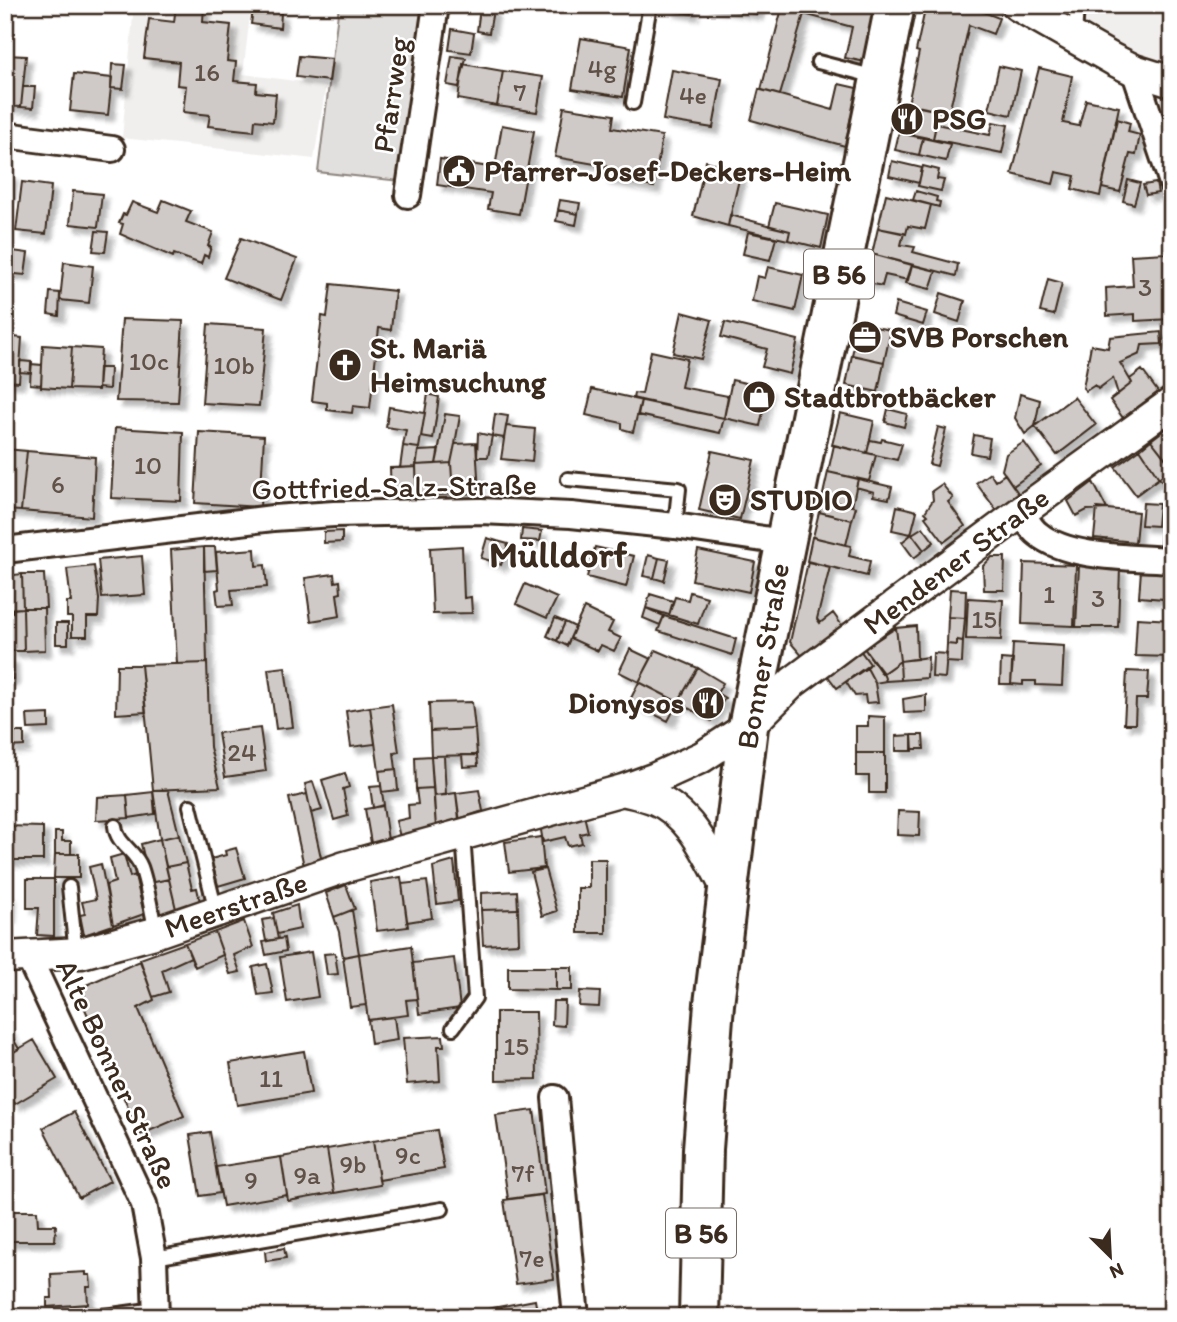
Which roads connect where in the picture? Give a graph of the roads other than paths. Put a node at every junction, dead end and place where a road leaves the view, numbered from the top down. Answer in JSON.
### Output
{"nodes":[{"id":1,"x":436,"y":5,"type":"edge"},
{"id":2,"x":650,"y":5,"type":"edge"},
{"id":3,"x":895,"y":5,"type":"edge"},
{"id":4,"x":1017,"y":5,"type":"edge"},
{"id":5,"x":1077,"y":5,"type":"edge"},
{"id":6,"x":1075,"y":36,"type":"junction"},
{"id":7,"x":818,"y":62,"type":"dead end"},
{"id":8,"x":1134,"y":70,"type":"junction"},
{"id":9,"x":880,"y":78,"type":"junction"},
{"id":10,"x":1172,"y":82,"type":"edge"},
{"id":11,"x":633,"y":103,"type":"dead end"},
{"id":12,"x":5,"y":135,"type":"edge"},
{"id":13,"x":112,"y":149,"type":"dead end"},
{"id":14,"x":1172,"y":183,"type":"edge"},
{"id":15,"x":408,"y":195,"type":"dead end"},
{"id":16,"x":1172,"y":403,"type":"edge"},
{"id":17,"x":568,"y":479,"type":"dead end"},
{"id":18,"x":1021,"y":512,"type":"junction"},
{"id":19,"x":675,"y":526,"type":"junction"},
{"id":20,"x":784,"y":542,"type":"junction"},
{"id":21,"x":5,"y":550,"type":"edge"},
{"id":22,"x":1172,"y":560,"type":"edge"},
{"id":23,"x":748,"y":727,"type":"junction"},
{"id":24,"x":624,"y":790,"type":"junction"},
{"id":25,"x":190,"y":806,"type":"dead end"},
{"id":26,"x":115,"y":826,"type":"dead end"},
{"id":27,"x":463,"y":835,"type":"junction"},
{"id":28,"x":69,"y":887,"type":"dead end"},
{"id":29,"x":728,"y":891,"type":"junction"},
{"id":30,"x":216,"y":912,"type":"junction"},
{"id":31,"x":156,"y":933,"type":"junction"},
{"id":32,"x":76,"y":954,"type":"junction"},
{"id":33,"x":17,"y":958,"type":"edge"},
{"id":34,"x":453,"y":1028,"type":"dead end"},
{"id":35,"x":555,"y":1098,"type":"dead end"},
{"id":36,"x":442,"y":1209,"type":"dead end"},
{"id":37,"x":154,"y":1258,"type":"junction"},
{"id":38,"x":156,"y":1313,"type":"edge"},
{"id":39,"x":97,"y":1317,"type":"edge"},
{"id":40,"x":576,"y":1317,"type":"edge"},
{"id":41,"x":699,"y":1317,"type":"edge"}],
"edges":[{"from":1,"to":15,"type":"street","name":"Pfarrweg"},
{"from":2,"to":11,"type":"lane"},
{"from":3,"to":9,"type":"main road","name":"Bonner Straße","number":"B 56"},
{"from":4,"to":6,"type":"street"},
{"from":5,"to":6,"type":"lane"},
{"from":6,"to":8,"type":"street"},
{"from":7,"to":9,"type":"lane"},
{"from":8,"to":10,"type":"street"},
{"from":8,"to":14,"type":"street"},
{"from":9,"to":20,"type":"main road","name":"Bonner Straße","number":"B 56"},
{"from":12,"to":13,"type":"street"},
{"from":16,"to":18,"type":"street","name":"Mendener Straße"},
{"from":17,"to":19,"type":"lane"},
{"from":18,"to":22,"type":"street"},
{"from":18,"to":23,"type":"street","name":"Mendener Straße"},
{"from":19,"to":20,"type":"street","name":"Gottfried-Salz-Straße"},
{"from":19,"to":21,"type":"street","name":"Gottfried-Salz-Straße"},
{"from":20,"to":23,"type":"main road","name":"Bonner Straße","number":"B 56"},
{"from":23,"to":24,"type":"street","name":"Meerstraße"},
{"from":23,"to":29,"type":"main road","name":"Bonner Straße","number":"B 56"},
{"from":24,"to":27,"type":"street","name":"Meerstraße"},
{"from":24,"to":29,"type":"street"},
{"from":25,"to":30,"type":"lane"},
{"from":26,"to":31,"type":"lane"},
{"from":27,"to":30,"type":"street","name":"Meerstraße"},
{"from":27,"to":34,"type":"lane"},
{"from":28,"to":32,"type":"lane"},
{"from":29,"to":41,"type":"main road","name":"Bonner Straße","number":"B 56"},
{"from":30,"to":31,"type":"street","name":"Meerstraße"},
{"from":31,"to":32,"type":"street","name":"Meerstraße"},
{"from":32,"to":33,"type":"street","name":"Meerstraße"},
{"from":33,"to":37,"type":"street","name":"Alte Bonner Straße"},
{"from":35,"to":40,"type":"street"},
{"from":36,"to":37,"type":"lane"},
{"from":37,"to":38,"type":"street","name":"Alte Bonner Straße"},
{"from":38,"to":39,"type":"lane"}]}
